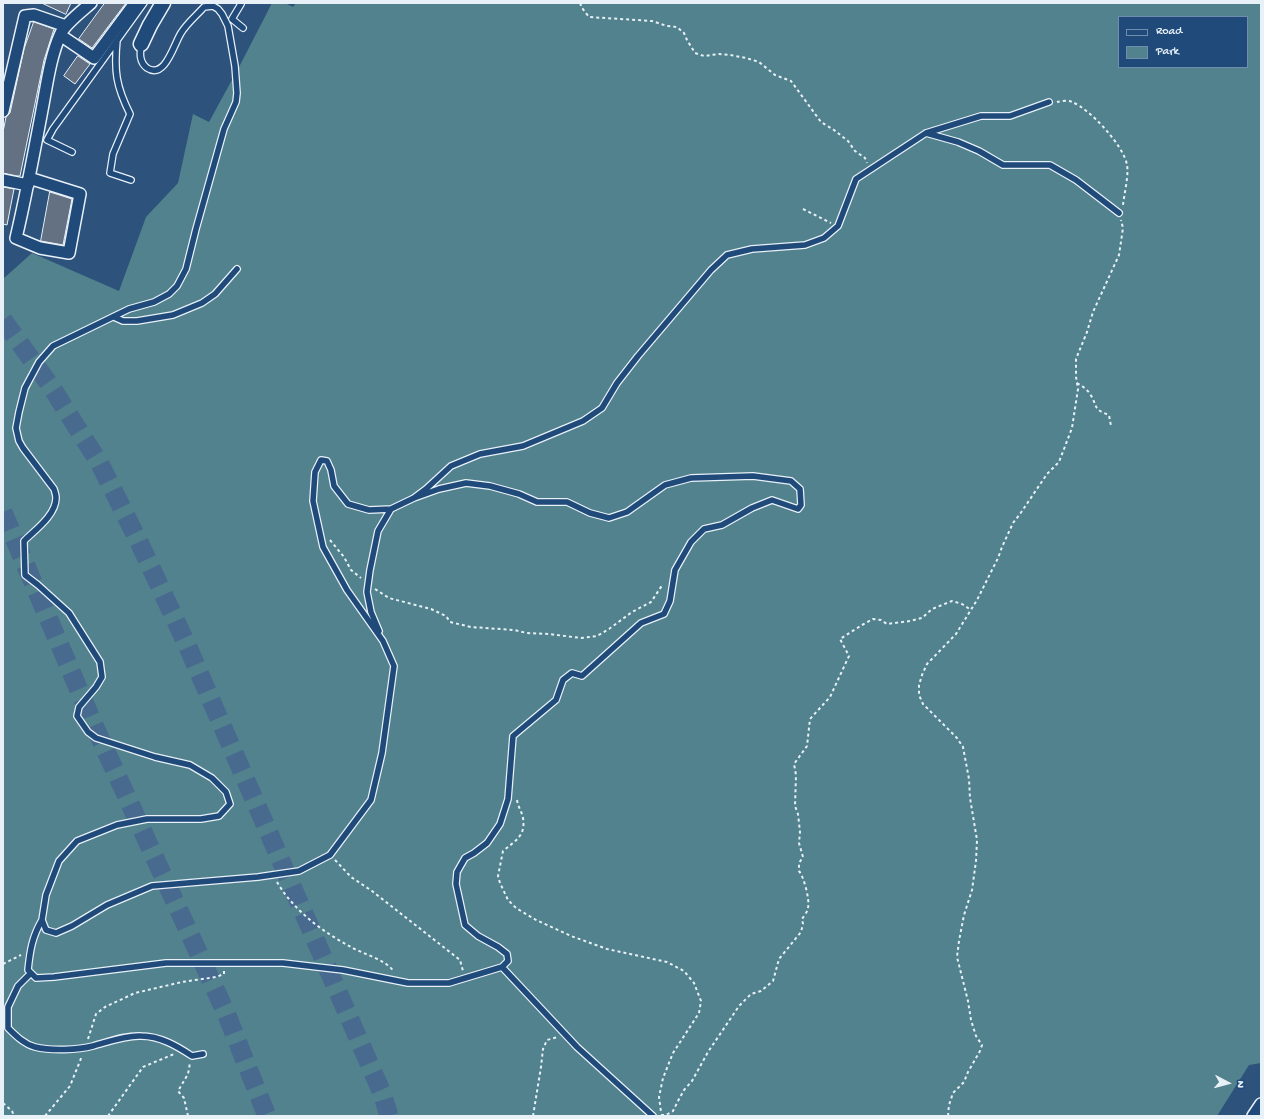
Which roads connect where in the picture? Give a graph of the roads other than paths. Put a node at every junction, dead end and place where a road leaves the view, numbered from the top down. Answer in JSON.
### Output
{"nodes":[{"id":1,"x":91,"y":3,"type":"edge"},
{"id":2,"x":135,"y":3,"type":"edge"},
{"id":3,"x":144,"y":3,"type":"edge"},
{"id":4,"x":163,"y":3,"type":"edge"},
{"id":5,"x":240,"y":3,"type":"edge"},
{"id":6,"x":210,"y":4,"type":"edge"},
{"id":7,"x":243,"y":28,"type":"dead end"},
{"id":8,"x":63,"y":30,"type":"junction"},
{"id":9,"x":117,"y":40,"type":"junction"},
{"id":10,"x":141,"y":44,"type":"joint"},
{"id":11,"x":1049,"y":102,"type":"road end"},
{"id":12,"x":3,"y":111,"type":"edge"},
{"id":13,"x":926,"y":133,"type":"junction"},
{"id":14,"x":72,"y":152,"type":"dead end"},
{"id":15,"x":3,"y":180,"type":"edge"},
{"id":16,"x":131,"y":180,"type":"dead end"},
{"id":17,"x":28,"y":182,"type":"junction"},
{"id":18,"x":1119,"y":213,"type":"road end"},
{"id":19,"x":236,"y":269,"type":"dead end"},
{"id":20,"x":114,"y":317,"type":"junction"},
{"id":21,"x":414,"y":498,"type":"junction"},
{"id":22,"x":391,"y":509,"type":"junction"},
{"id":23,"x":383,"y":641,"type":"junction"},
{"id":24,"x":42,"y":920,"type":"junction"},
{"id":25,"x":502,"y":967,"type":"junction"},
{"id":26,"x":31,"y":973,"type":"junction"},
{"id":27,"x":203,"y":1054,"type":"dead end"},
{"id":28,"x":1261,"y":1104,"type":"edge"},
{"id":29,"x":652,"y":1116,"type":"edge"},
{"id":30,"x":1253,"y":1116,"type":"edge"}],
"edges":[{"from":1,"to":8,"type":"street"},
{"from":2,"to":8,"type":"street"},
{"from":3,"to":9,"type":"lane"},
{"from":4,"to":10,"type":"street"},
{"from":5,"to":7,"type":"lane"},
{"from":6,"to":10,"type":"lane"},
{"from":6,"to":20,"type":"lane"},
{"from":8,"to":12,"type":"street"},
{"from":8,"to":17,"type":"street"},
{"from":9,"to":14,"type":"lane"},
{"from":9,"to":16,"type":"lane"},
{"from":11,"to":13,"type":"lane"},
{"from":13,"to":18,"type":"lane"},
{"from":13,"to":21,"type":"lane"},
{"from":15,"to":17,"type":"street"},
{"from":17,"to":17,"type":"street"},
{"from":19,"to":20,"type":"lane"},
{"from":20,"to":24,"type":"lane"},
{"from":21,"to":22,"type":"lane"},
{"from":21,"to":25,"type":"lane"},
{"from":22,"to":23,"type":"lane"},
{"from":22,"to":23,"type":"lane"},
{"from":23,"to":24,"type":"lane"},
{"from":24,"to":26,"type":"lane"},
{"from":25,"to":26,"type":"lane"},
{"from":25,"to":29,"type":"lane"},
{"from":26,"to":27,"type":"lane"},
{"from":28,"to":30,"type":"street"}]}
